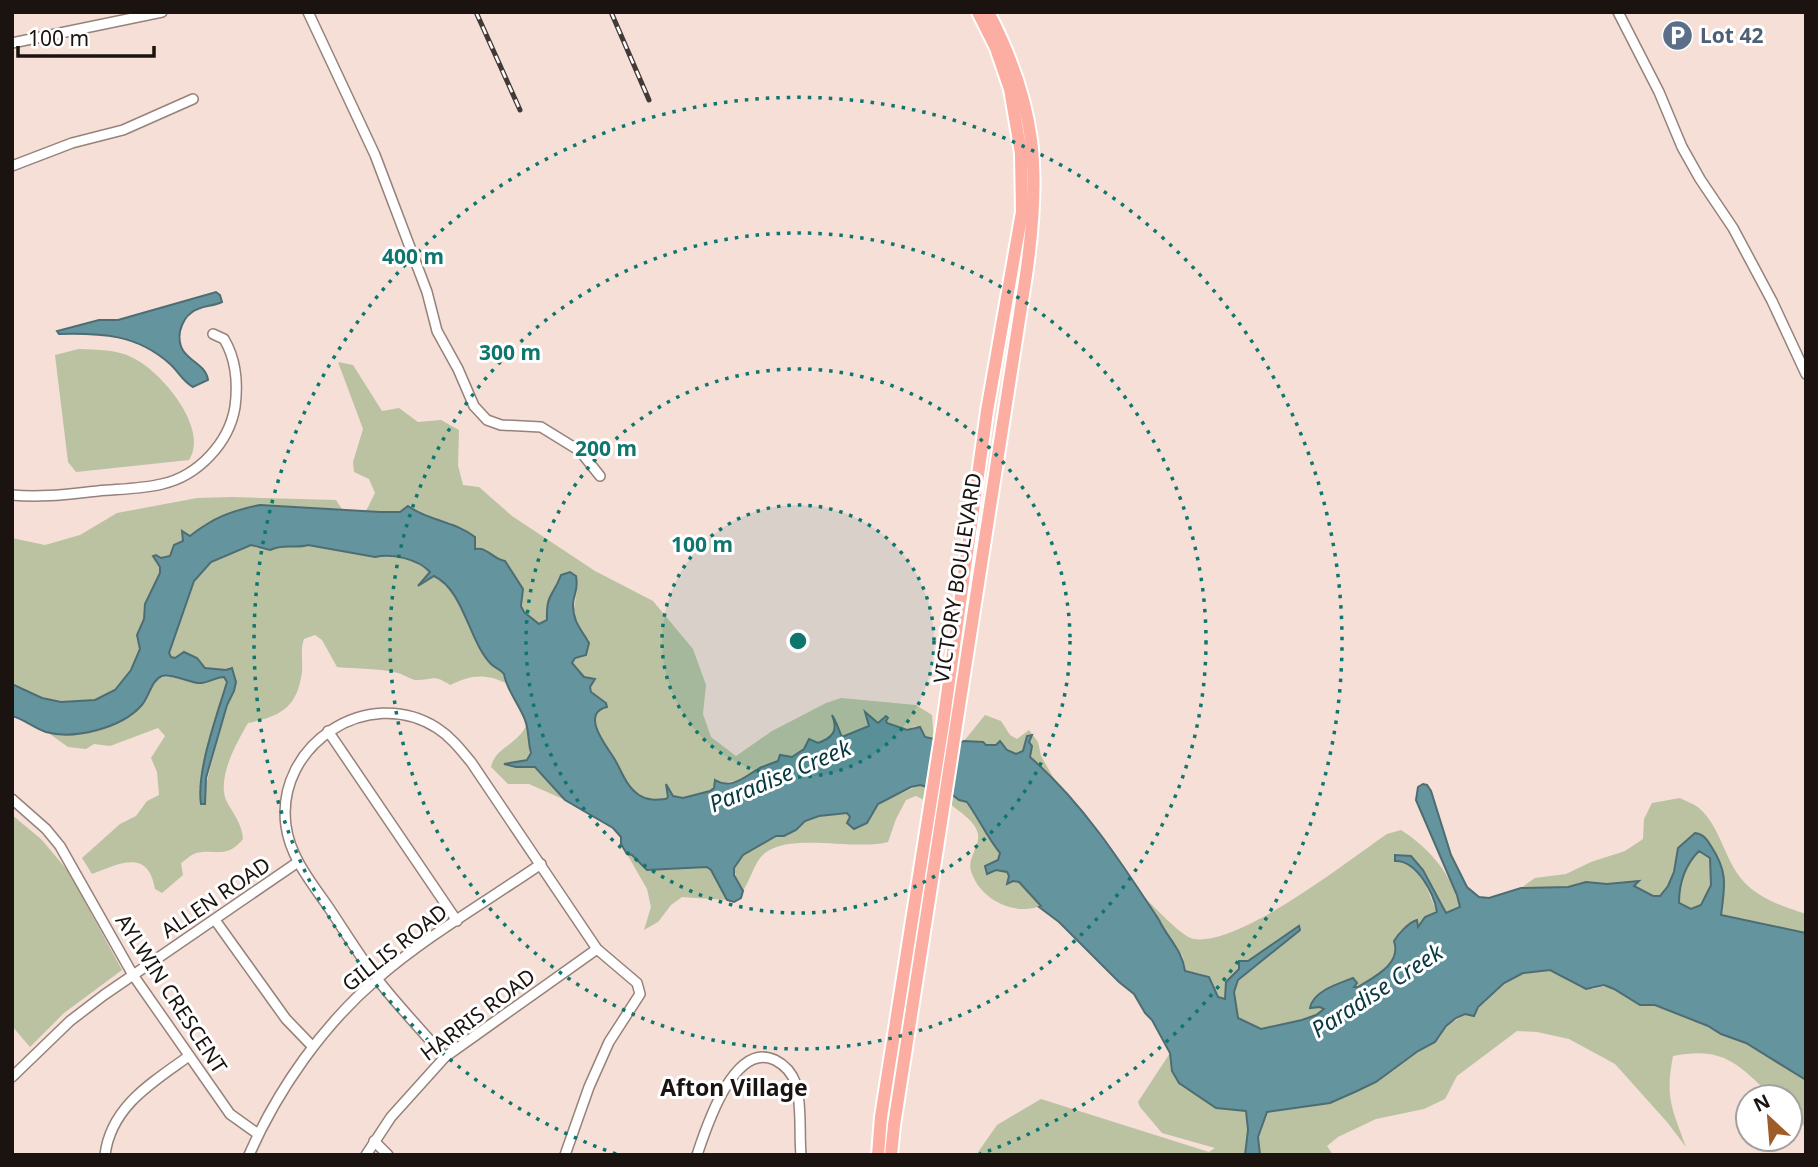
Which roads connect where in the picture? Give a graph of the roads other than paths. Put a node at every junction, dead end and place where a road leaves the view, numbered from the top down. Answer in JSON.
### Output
{"nodes":[{"id":1,"x":162,"y":12,"type":"edge"},
{"id":2,"x":308,"y":12,"type":"edge"},
{"id":3,"x":978,"y":12,"type":"edge"},
{"id":4,"x":988,"y":12,"type":"edge"},
{"id":5,"x":999,"y":12,"type":"edge"},
{"id":6,"x":1618,"y":12,"type":"edge"},
{"id":7,"x":12,"y":43,"type":"edge"},
{"id":8,"x":1006,"y":45,"type":"junction"},
{"id":9,"x":193,"y":99,"type":"dead end"},
{"id":10,"x":1028,"y":162,"type":"junction"},
{"id":11,"x":12,"y":166,"type":"edge"},
{"id":12,"x":212,"y":334,"type":"dead end"},
{"id":13,"x":1806,"y":374,"type":"edge"},
{"id":14,"x":600,"y":476,"type":"dead end"},
{"id":15,"x":12,"y":495,"type":"edge"},
{"id":16,"x":328,"y":731,"type":"junction"},
{"id":17,"x":12,"y":799,"type":"edge"},
{"id":18,"x":935,"y":815,"type":"junction"},
{"id":19,"x":298,"y":862,"type":"junction"},
{"id":20,"x":541,"y":864,"type":"junction"},
{"id":21,"x":215,"y":920,"type":"junction"},
{"id":22,"x":457,"y":921,"type":"junction"},
{"id":23,"x":597,"y":949,"type":"junction"},
{"id":24,"x":133,"y":975,"type":"junction"},
{"id":25,"x":377,"y":979,"type":"junction"},
{"id":26,"x":313,"y":1047,"type":"junction"},
{"id":27,"x":190,"y":1056,"type":"junction"},
{"id":28,"x":444,"y":1057,"type":"junction"},
{"id":29,"x":12,"y":1077,"type":"edge"},
{"id":30,"x":258,"y":1134,"type":"junction"},
{"id":31,"x":374,"y":1141,"type":"junction"},
{"id":32,"x":105,"y":1155,"type":"edge"},
{"id":33,"x":249,"y":1155,"type":"edge"},
{"id":34,"x":366,"y":1155,"type":"edge"},
{"id":35,"x":388,"y":1155,"type":"edge"},
{"id":36,"x":565,"y":1155,"type":"edge"},
{"id":37,"x":697,"y":1155,"type":"edge"},
{"id":38,"x":801,"y":1155,"type":"edge"},
{"id":39,"x":878,"y":1155,"type":"edge"},
{"id":40,"x":891,"y":1155,"type":"edge"}],
"edges":[{"from":1,"to":7,"type":"street"},
{"from":2,"to":14,"type":"street"},
{"from":3,"to":10,"type":"main road","name":"VICTORY BOULEVARD"},
{"from":4,"to":8,"type":"main road","name":"VICTORY BOULEVARD"},
{"from":5,"to":8,"type":"main road"},
{"from":6,"to":13,"type":"street"},
{"from":8,"to":10,"type":"main road","name":"VICTORY BOULEVARD"},
{"from":9,"to":11,"type":"street"},
{"from":10,"to":18,"type":"main road","name":"VICTORY BOULEVARD"},
{"from":12,"to":15,"type":"street"},
{"from":16,"to":19,"type":"street","name":"ALLEN ROAD"},
{"from":16,"to":20,"type":"street","name":"ALLEN ROAD"},
{"from":16,"to":22,"type":"street"},
{"from":17,"to":24,"type":"street","name":"AYLWIN CRESCENT"},
{"from":18,"to":39,"type":"main road","name":"VICTORY BOULEVARD"},
{"from":18,"to":40,"type":"main road","name":"VICTORY BOULEVARD"},
{"from":19,"to":21,"type":"street","name":"ALLEN ROAD"},
{"from":19,"to":25,"type":"street"},
{"from":20,"to":22,"type":"street","name":"GILLIS ROAD"},
{"from":20,"to":23,"type":"street","name":"ALLEN ROAD"},
{"from":21,"to":24,"type":"street","name":"ALLEN ROAD"},
{"from":21,"to":26,"type":"street"},
{"from":22,"to":25,"type":"street","name":"GILLIS ROAD"},
{"from":23,"to":28,"type":"street","name":"HARRIS ROAD"},
{"from":23,"to":36,"type":"street","name":"ALLEN ROAD"},
{"from":24,"to":27,"type":"street","name":"AYLWIN CRESCENT"},
{"from":24,"to":29,"type":"street","name":"ALLEN ROAD"},
{"from":25,"to":26,"type":"street","name":"GILLIS ROAD"},
{"from":25,"to":28,"type":"street"},
{"from":26,"to":30,"type":"street","name":"GILLIS ROAD"},
{"from":27,"to":30,"type":"street","name":"AYLWIN CRESCENT"},
{"from":27,"to":32,"type":"street"},
{"from":28,"to":31,"type":"street","name":"HARRIS ROAD"},
{"from":30,"to":33,"type":"street","name":"GILLIS ROAD"},
{"from":31,"to":34,"type":"street","name":"HARRIS ROAD"},
{"from":31,"to":35,"type":"street"},
{"from":37,"to":38,"type":"street"}]}
